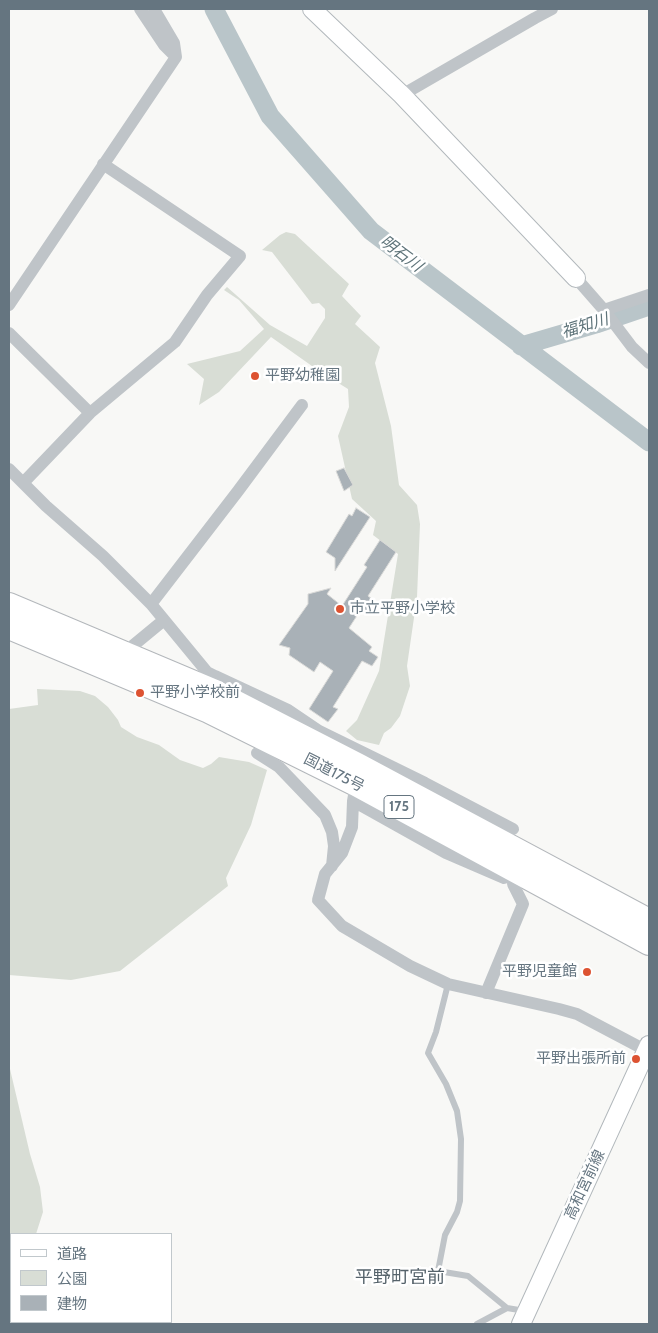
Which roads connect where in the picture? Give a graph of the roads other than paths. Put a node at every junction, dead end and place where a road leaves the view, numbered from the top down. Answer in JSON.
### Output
{"nodes":[{"id":1,"x":140,"y":9,"type":"edge"},
{"id":2,"x":154,"y":9,"type":"edge"},
{"id":3,"x":312,"y":9,"type":"edge"},
{"id":4,"x":552,"y":9,"type":"edge"},
{"id":5,"x":176,"y":57,"type":"junction"},
{"id":6,"x":402,"y":95,"type":"junction"},
{"id":7,"x":103,"y":164,"type":"junction"},
{"id":8,"x":576,"y":278,"type":"joint"},
{"id":9,"x":649,"y":295,"type":"edge"},
{"id":10,"x":9,"y":305,"type":"edge"},
{"id":11,"x":604,"y":310,"type":"junction"},
{"id":12,"x":9,"y":333,"type":"edge"},
{"id":13,"x":649,"y":363,"type":"edge"},
{"id":14,"x":302,"y":405,"type":"dead end"},
{"id":15,"x":90,"y":413,"type":"junction"},
{"id":16,"x":9,"y":469,"type":"edge"},
{"id":17,"x":22,"y":483,"type":"junction"},
{"id":18,"x":150,"y":604,"type":"junction"},
{"id":19,"x":9,"y":605,"type":"edge"},
{"id":20,"x":164,"y":620,"type":"junction"},
{"id":21,"x":9,"y":626,"type":"edge"},
{"id":22,"x":124,"y":653,"type":"junction"},
{"id":23,"x":214,"y":684,"type":"junction"},
{"id":24,"x":257,"y":753,"type":"dead end"},
{"id":25,"x":355,"y":793,"type":"junction"},
{"id":26,"x":513,"y":828,"type":"dead end"},
{"id":27,"x":332,"y":866,"type":"junction"},
{"id":28,"x":511,"y":875,"type":"junction"},
{"id":29,"x":649,"y":921,"type":"edge"},
{"id":30,"x":649,"y":943,"type":"edge"},
{"id":31,"x":448,"y":984,"type":"junction"},
{"id":32,"x":486,"y":993,"type":"junction"},
{"id":33,"x":648,"y":1049,"type":"edge"},
{"id":34,"x":507,"y":1308,"type":"junction"},
{"id":35,"x":524,"y":1318,"type":"edge"},
{"id":36,"x":477,"y":1324,"type":"edge"}],
"edges":[{"from":1,"to":5,"type":"street"},
{"from":2,"to":5,"type":"street"},
{"from":3,"to":6,"type":"street"},
{"from":4,"to":6,"type":"street"},
{"from":5,"to":7,"type":"street"},
{"from":6,"to":8,"type":"street"},
{"from":7,"to":10,"type":"street"},
{"from":7,"to":15,"type":"street"},
{"from":8,"to":11,"type":"street"},
{"from":9,"to":11,"type":"street"},
{"from":11,"to":13,"type":"street"},
{"from":12,"to":15,"type":"street"},
{"from":14,"to":18,"type":"street"},
{"from":15,"to":17,"type":"street"},
{"from":16,"to":17,"type":"street"},
{"from":17,"to":18,"type":"street"},
{"from":18,"to":20,"type":"street"},
{"from":19,"to":22,"type":"highway","name":"国道175号","number":"175"},
{"from":20,"to":22,"type":"street"},
{"from":20,"to":23,"type":"street"},
{"from":21,"to":25,"type":"highway","name":"国道175号","number":"175"},
{"from":22,"to":23,"type":"highway","name":"国道175号","number":"175"},
{"from":23,"to":26,"type":"street"},
{"from":23,"to":29,"type":"highway","name":"国道175号","number":"175"},
{"from":24,"to":27,"type":"street"},
{"from":25,"to":27,"type":"street"},
{"from":25,"to":28,"type":"highway","name":"国道175号","number":"175"},
{"from":27,"to":31,"type":"street"},
{"from":28,"to":30,"type":"highway","name":"国道175号","number":"175"},
{"from":28,"to":32,"type":"street"},
{"from":31,"to":32,"type":"street"},
{"from":31,"to":34,"type":"lane"},
{"from":32,"to":33,"type":"street"},
{"from":33,"to":35,"type":"street","name":"高和宮前線"},
{"from":34,"to":35,"type":"lane"},
{"from":34,"to":36,"type":"lane"}]}
